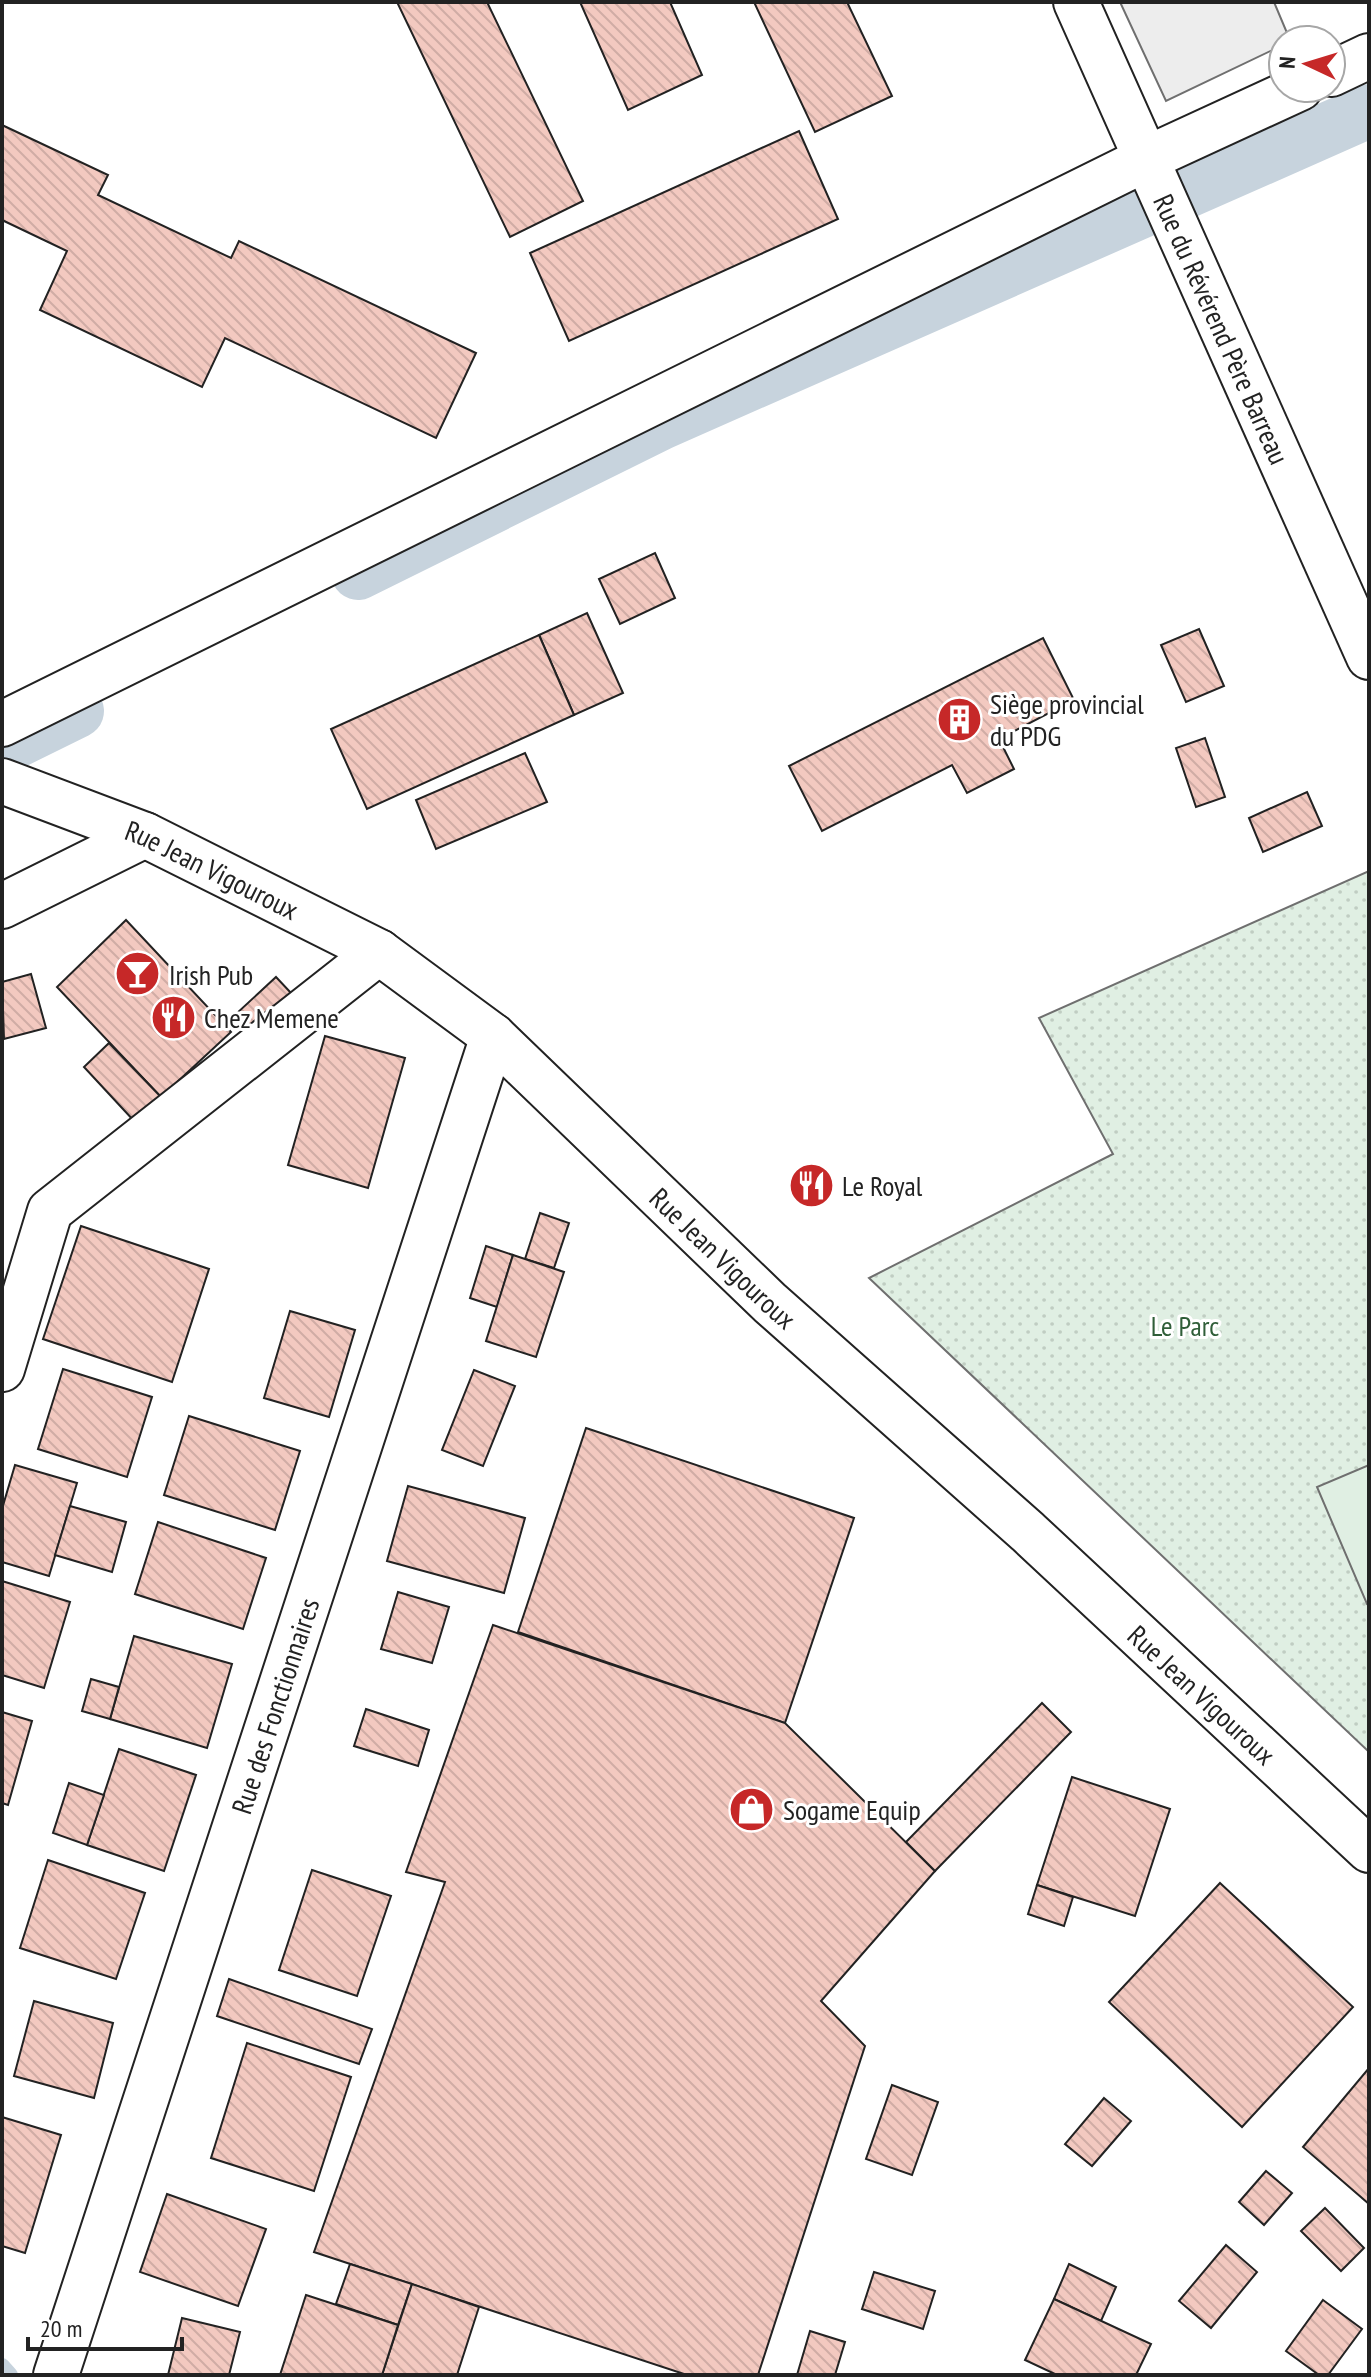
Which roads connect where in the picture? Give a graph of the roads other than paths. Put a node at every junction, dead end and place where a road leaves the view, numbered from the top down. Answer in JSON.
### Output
{"nodes":[{"id":1,"x":1076,"y":2,"type":"edge"},
{"id":2,"x":1369,"y":56,"type":"edge"},
{"id":3,"x":1347,"y":66,"type":"edge"},
{"id":4,"x":1271,"y":104,"type":"edge"},
{"id":5,"x":1152,"y":170,"type":"junction"},
{"id":6,"x":1369,"y":657,"type":"edge"},
{"id":7,"x":2,"y":724,"type":"edge"},
{"id":8,"x":2,"y":781,"type":"edge"},
{"id":9,"x":145,"y":835,"type":"junction"},
{"id":10,"x":2,"y":906,"type":"edge"},
{"id":11,"x":379,"y":952,"type":"junction"},
{"id":12,"x":493,"y":1036,"type":"junction"},
{"id":13,"x":2,"y":1369,"type":"edge"},
{"id":14,"x":1369,"y":1850,"type":"edge"},
{"id":15,"x":56,"y":2375,"type":"edge"}],
"edges":[{"from":1,"to":5,"type":"street","name":"Rue du Révérend Père Barreau"},
{"from":2,"to":3,"type":"street"},
{"from":4,"to":5,"type":"street"},
{"from":5,"to":6,"type":"street","name":"Rue du Révérend Père Barreau"},
{"from":5,"to":7,"type":"street"},
{"from":8,"to":9,"type":"street","name":"Rue Jean Vigouroux"},
{"from":9,"to":10,"type":"street"},
{"from":9,"to":11,"type":"street","name":"Rue Jean Vigouroux"},
{"from":11,"to":12,"type":"street","name":"Rue Jean Vigouroux"},
{"from":11,"to":13,"type":"street"},
{"from":12,"to":14,"type":"street","name":"Rue Jean Vigouroux"},
{"from":12,"to":15,"type":"street","name":"Rue des Fonctionnaires"}]}
